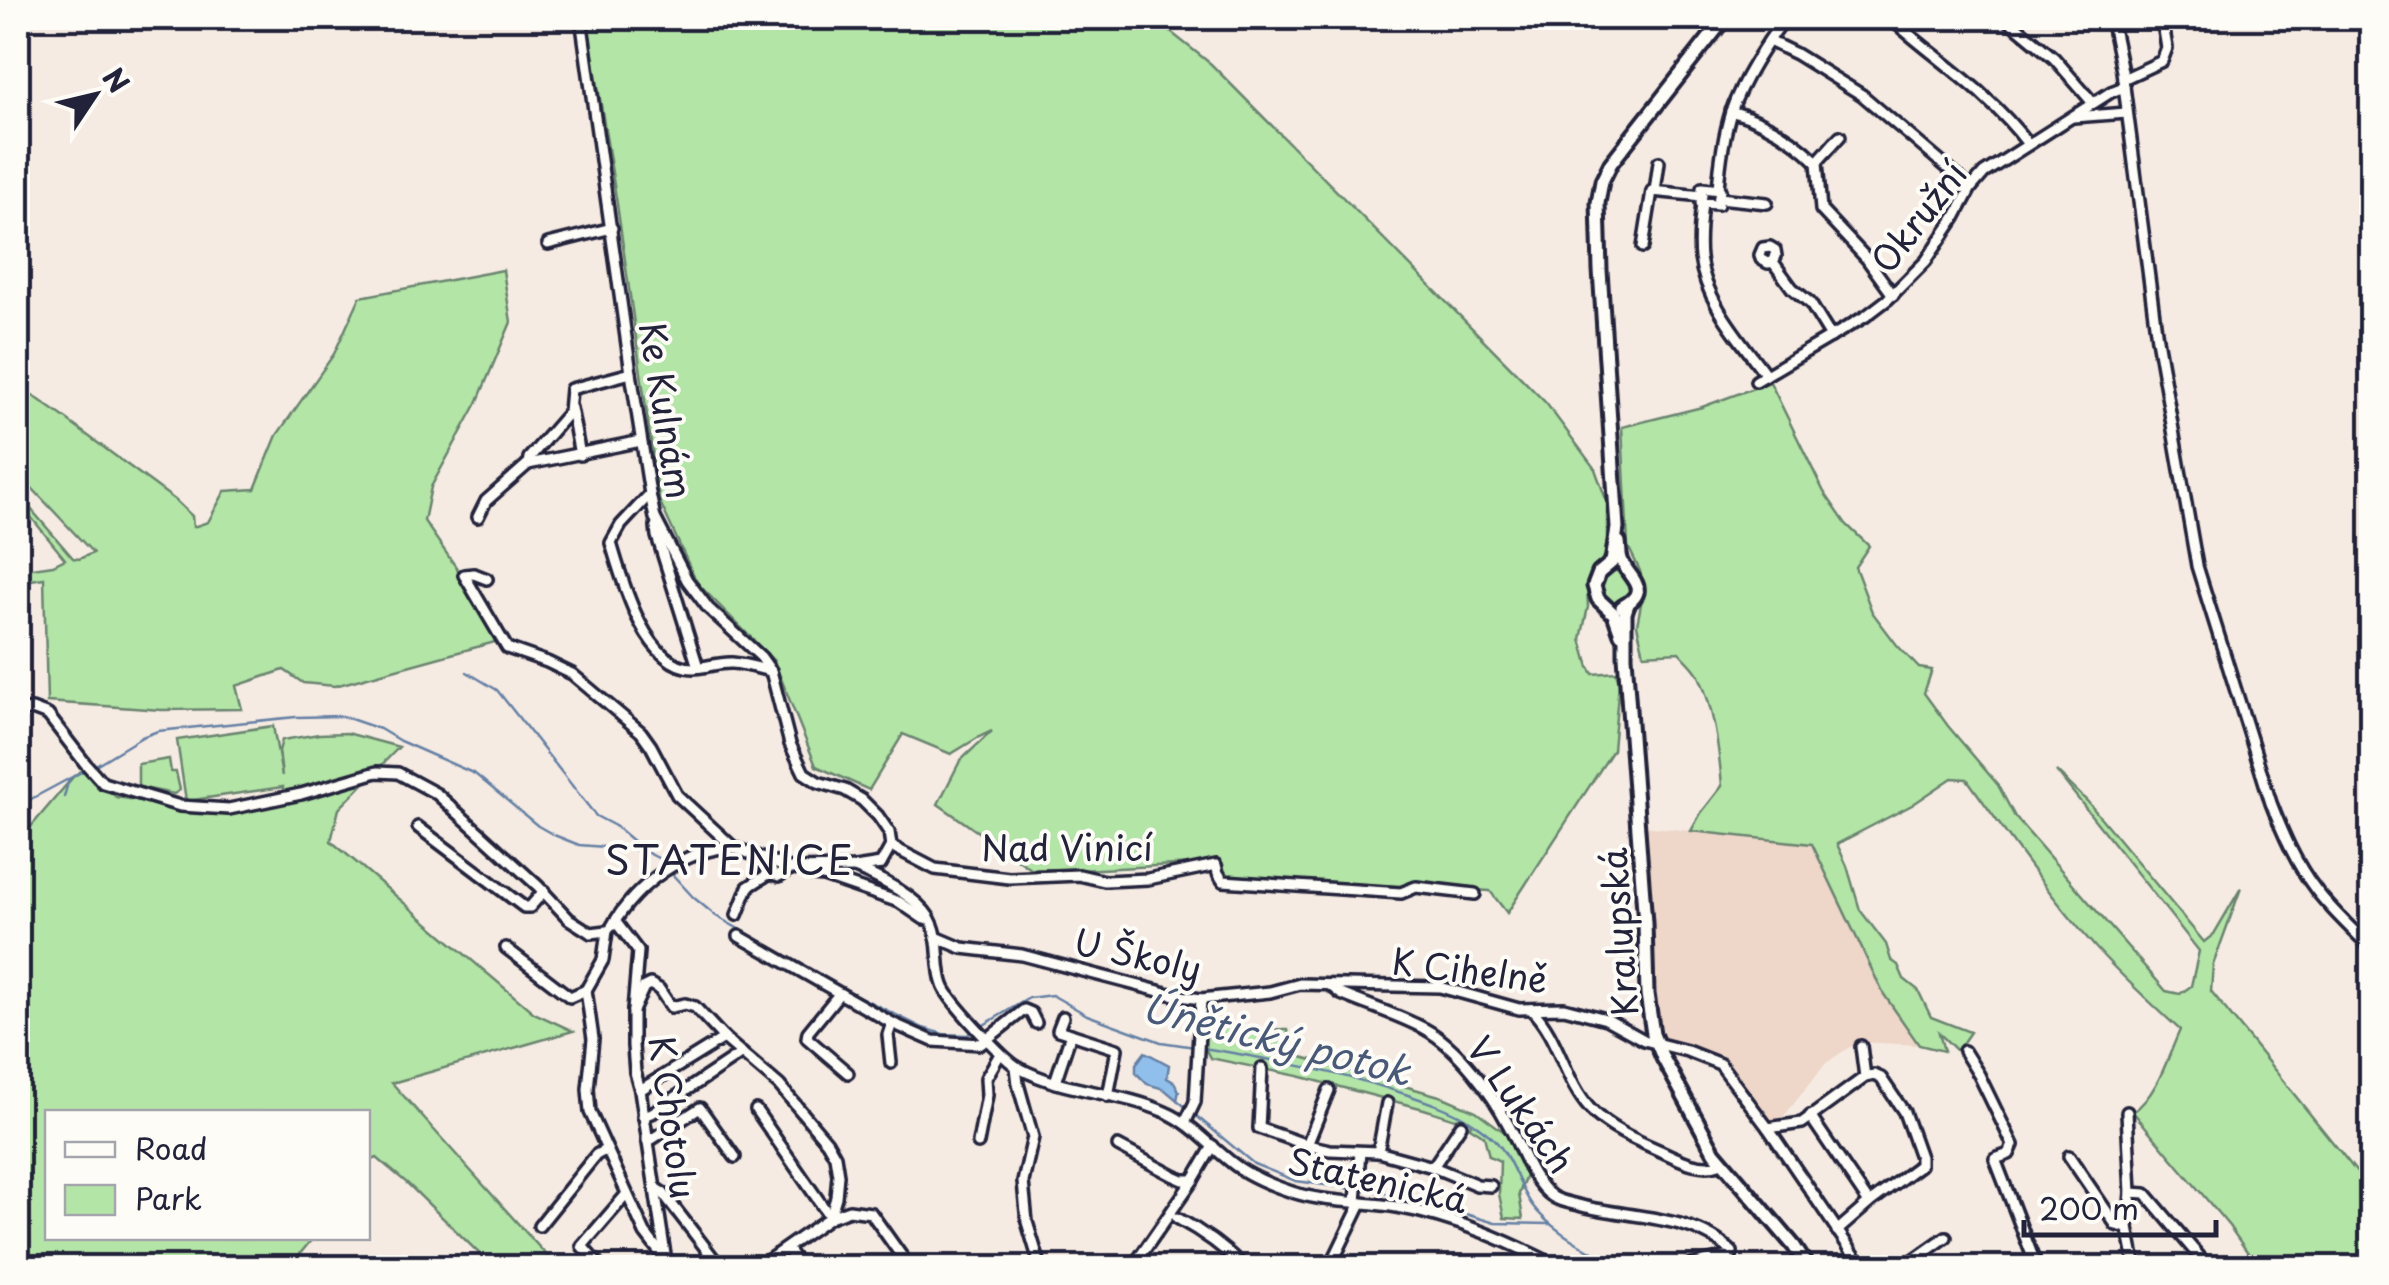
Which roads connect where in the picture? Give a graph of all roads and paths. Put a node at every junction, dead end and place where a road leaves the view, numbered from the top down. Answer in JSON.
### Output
{"nodes":[{"id":1,"x":581,"y":18,"type":"edge"},
{"id":2,"x":1725,"y":18,"type":"edge"},
{"id":3,"x":1785,"y":18,"type":"edge"},
{"id":4,"x":1890,"y":18,"type":"edge"},
{"id":5,"x":2006,"y":18,"type":"edge"},
{"id":6,"x":2111,"y":18,"type":"edge"},
{"id":7,"x":2162,"y":18,"type":"edge"},
{"id":8,"x":1769,"y":41,"type":"junction"},
{"id":9,"x":2124,"y":83,"type":"junction"},
{"id":10,"x":2092,"y":103,"type":"junction"},
{"id":11,"x":1732,"y":110,"type":"junction"},
{"id":12,"x":2127,"y":113,"type":"junction"},
{"id":13,"x":2070,"y":118,"type":"junction"},
{"id":14,"x":1840,"y":136,"type":"dead end"},
{"id":15,"x":2028,"y":144,"type":"junction"},
{"id":16,"x":1659,"y":162,"type":"dead end"},
{"id":17,"x":1818,"y":162,"type":"junction"},
{"id":18,"x":1971,"y":188,"type":"junction"},
{"id":19,"x":1656,"y":191,"type":"junction"},
{"id":20,"x":1718,"y":194,"type":"junction"},
{"id":21,"x":1702,"y":199,"type":"junction"},
{"id":22,"x":1767,"y":203,"type":"dead end"},
{"id":23,"x":612,"y":228,"type":"junction"},
{"id":24,"x":548,"y":244,"type":"dead end"},
{"id":25,"x":1644,"y":247,"type":"dead end"},
{"id":26,"x":1773,"y":262,"type":"dead end"},
{"id":27,"x":1893,"y":295,"type":"junction"},
{"id":28,"x":1831,"y":336,"type":"junction"},
{"id":29,"x":631,"y":374,"type":"junction"},
{"id":30,"x":1766,"y":374,"type":"junction"},
{"id":31,"x":1756,"y":381,"type":"dead end"},
{"id":32,"x":571,"y":406,"type":"junction"},
{"id":33,"x":642,"y":441,"type":"junction"},
{"id":34,"x":580,"y":454,"type":"junction"},
{"id":35,"x":528,"y":464,"type":"junction"},
{"id":36,"x":650,"y":494,"type":"junction"},
{"id":37,"x":478,"y":517,"type":"dead end"},
{"id":38,"x":655,"y":518,"type":"junction"},
{"id":39,"x":1617,"y":528,"type":"junction"},
{"id":40,"x":1607,"y":568,"type":"junction"},
{"id":41,"x":1628,"y":570,"type":"junction"},
{"id":42,"x":486,"y":580,"type":"dead end"},
{"id":43,"x":1628,"y":604,"type":"junction"},
{"id":44,"x":1605,"y":606,"type":"junction"},
{"id":45,"x":1625,"y":656,"type":"junction"},
{"id":46,"x":698,"y":666,"type":"junction"},
{"id":47,"x":770,"y":671,"type":"junction"},
{"id":48,"x":18,"y":712,"type":"edge"},
{"id":49,"x":418,"y":827,"type":"dead end"},
{"id":50,"x":891,"y":846,"type":"junction"},
{"id":51,"x":734,"y":847,"type":"junction"},
{"id":52,"x":755,"y":855,"type":"junction"},
{"id":53,"x":881,"y":864,"type":"junction"},
{"id":54,"x":855,"y":868,"type":"junction"},
{"id":55,"x":790,"y":869,"type":"junction"},
{"id":56,"x":808,"y":870,"type":"junction"},
{"id":57,"x":770,"y":873,"type":"junction"},
{"id":58,"x":890,"y":884,"type":"junction"},
{"id":59,"x":544,"y":892,"type":"junction"},
{"id":60,"x":1475,"y":894,"type":"dead end"},
{"id":61,"x":737,"y":915,"type":"dead end"},
{"id":62,"x":615,"y":921,"type":"junction"},
{"id":63,"x":607,"y":931,"type":"junction"},
{"id":64,"x":935,"y":932,"type":"junction"},
{"id":65,"x":739,"y":936,"type":"dead end"},
{"id":66,"x":506,"y":948,"type":"dead end"},
{"id":67,"x":2372,"y":949,"type":"edge"},
{"id":68,"x":1331,"y":986,"type":"junction"},
{"id":69,"x":586,"y":990,"type":"junction"},
{"id":70,"x":840,"y":994,"type":"junction"},
{"id":71,"x":1201,"y":999,"type":"junction"},
{"id":72,"x":1531,"y":1009,"type":"junction"},
{"id":73,"x":633,"y":1011,"type":"junction"},
{"id":74,"x":1063,"y":1017,"type":"dead end"},
{"id":75,"x":892,"y":1023,"type":"junction"},
{"id":76,"x":1036,"y":1024,"type":"dead end"},
{"id":77,"x":1070,"y":1034,"type":"junction"},
{"id":78,"x":985,"y":1037,"type":"junction"},
{"id":79,"x":724,"y":1038,"type":"junction"},
{"id":80,"x":1656,"y":1043,"type":"junction"},
{"id":81,"x":1861,"y":1046,"type":"dead end"},
{"id":82,"x":1964,"y":1051,"type":"dead end"},
{"id":83,"x":742,"y":1053,"type":"junction"},
{"id":84,"x":1000,"y":1054,"type":"junction"},
{"id":85,"x":891,"y":1063,"type":"dead end"},
{"id":86,"x":1016,"y":1067,"type":"junction"},
{"id":87,"x":1262,"y":1068,"type":"dead end"},
{"id":88,"x":848,"y":1073,"type":"dead end"},
{"id":89,"x":1865,"y":1077,"type":"junction"},
{"id":90,"x":1055,"y":1082,"type":"junction"},
{"id":91,"x":640,"y":1090,"type":"junction"},
{"id":92,"x":1329,"y":1090,"type":"dead end"},
{"id":93,"x":1108,"y":1096,"type":"junction"},
{"id":94,"x":1387,"y":1103,"type":"dead end"},
{"id":95,"x":756,"y":1110,"type":"dead end"},
{"id":96,"x":2127,"y":1112,"type":"dead end"},
{"id":97,"x":1189,"y":1114,"type":"junction"},
{"id":98,"x":643,"y":1116,"type":"junction"},
{"id":99,"x":1810,"y":1116,"type":"junction"},
{"id":100,"x":1460,"y":1125,"type":"dead end"},
{"id":101,"x":1768,"y":1128,"type":"junction"},
{"id":102,"x":647,"y":1140,"type":"junction"},
{"id":103,"x":978,"y":1143,"type":"dead end"},
{"id":104,"x":1307,"y":1145,"type":"junction"},
{"id":105,"x":1118,"y":1146,"type":"dead end"},
{"id":106,"x":1213,"y":1146,"type":"junction"},
{"id":107,"x":605,"y":1150,"type":"junction"},
{"id":108,"x":1360,"y":1152,"type":"junction"},
{"id":109,"x":1378,"y":1152,"type":"junction"},
{"id":110,"x":2070,"y":1156,"type":"dead end"},
{"id":111,"x":735,"y":1157,"type":"dead end"},
{"id":112,"x":1995,"y":1159,"type":"junction"},
{"id":113,"x":1984,"y":1162,"type":"dead end"},
{"id":114,"x":1722,"y":1163,"type":"junction"},
{"id":115,"x":1433,"y":1167,"type":"junction"},
{"id":116,"x":1193,"y":1180,"type":"junction"},
{"id":117,"x":1491,"y":1186,"type":"dead end"},
{"id":118,"x":655,"y":1188,"type":"junction"},
{"id":119,"x":2131,"y":1193,"type":"junction"},
{"id":120,"x":1357,"y":1195,"type":"junction"},
{"id":121,"x":626,"y":1196,"type":"junction"},
{"id":122,"x":1869,"y":1204,"type":"junction"},
{"id":123,"x":830,"y":1217,"type":"junction"},
{"id":124,"x":1177,"y":1218,"type":"dead end"},
{"id":125,"x":539,"y":1226,"type":"dead end"},
{"id":126,"x":2128,"y":1228,"type":"junction"},
{"id":127,"x":1837,"y":1231,"type":"junction"},
{"id":128,"x":1946,"y":1237,"type":"dead end"},
{"id":129,"x":787,"y":1248,"type":"junction"},
{"id":130,"x":666,"y":1263,"type":"edge"},
{"id":131,"x":601,"y":1268,"type":"edge"},
{"id":132,"x":721,"y":1268,"type":"edge"},
{"id":133,"x":756,"y":1268,"type":"edge"},
{"id":134,"x":800,"y":1268,"type":"edge"},
{"id":135,"x":910,"y":1268,"type":"edge"},
{"id":136,"x":1041,"y":1268,"type":"edge"},
{"id":137,"x":1132,"y":1268,"type":"edge"},
{"id":138,"x":1245,"y":1268,"type":"edge"},
{"id":139,"x":1326,"y":1268,"type":"edge"},
{"id":140,"x":1561,"y":1268,"type":"edge"},
{"id":141,"x":1678,"y":1268,"type":"edge"},
{"id":142,"x":1808,"y":1268,"type":"edge"},
{"id":143,"x":1863,"y":1268,"type":"edge"},
{"id":144,"x":1902,"y":1268,"type":"edge"},
{"id":145,"x":2038,"y":1268,"type":"edge"},
{"id":146,"x":2136,"y":1268,"type":"edge"},
{"id":147,"x":2210,"y":1268,"type":"edge"}],
"edges":[{"from":1,"to":23,"type":"street","name":"Ke Kulnám"},
{"from":2,"to":39,"type":"main road"},
{"from":3,"to":8,"type":"street"},
{"from":4,"to":15,"type":"street"},
{"from":5,"to":10,"type":"street"},
{"from":6,"to":9,"type":"street"},
{"from":7,"to":9,"type":"street","name":"Okružní"},
{"from":8,"to":11,"type":"street"},
{"from":8,"to":18,"type":"street"},
{"from":9,"to":10,"type":"street","name":"Okružní"},
{"from":9,"to":12,"type":"street"},
{"from":10,"to":13,"type":"street","name":"Okružní"},
{"from":11,"to":17,"type":"street"},
{"from":11,"to":20,"type":"street"},
{"from":12,"to":13,"type":"street"},
{"from":12,"to":67,"type":"street"},
{"from":13,"to":15,"type":"street","name":"Okružní"},
{"from":14,"to":17,"type":"street"},
{"from":15,"to":18,"type":"street","name":"Okružní"},
{"from":16,"to":19,"type":"street"},
{"from":17,"to":27,"type":"street"},
{"from":18,"to":27,"type":"street","name":"Okružní"},
{"from":19,"to":21,"type":"street"},
{"from":19,"to":25,"type":"street"},
{"from":20,"to":21,"type":"street"},
{"from":20,"to":22,"type":"street"},
{"from":21,"to":30,"type":"street"},
{"from":23,"to":24,"type":"street"},
{"from":23,"to":29,"type":"street","name":"Ke Kulnám"},
{"from":26,"to":28,"type":"street"},
{"from":27,"to":28,"type":"street","name":"Okružní"},
{"from":28,"to":30,"type":"street","name":"Okružní"},
{"from":29,"to":32,"type":"street"},
{"from":29,"to":33,"type":"street","name":"Ke Kulnám"},
{"from":30,"to":31,"type":"street","name":"Okružní"},
{"from":32,"to":34,"type":"street"},
{"from":32,"to":35,"type":"street"},
{"from":33,"to":34,"type":"street"},
{"from":33,"to":36,"type":"street","name":"Ke Kulnám"},
{"from":34,"to":35,"type":"street"},
{"from":35,"to":37,"type":"street"},
{"from":36,"to":38,"type":"street","name":"Ke Kulnám"},
{"from":36,"to":46,"type":"street"},
{"from":38,"to":46,"type":"street"},
{"from":38,"to":47,"type":"street","name":"Ke Kulnám"},
{"from":39,"to":40,"type":"main road"},
{"from":39,"to":41,"type":"main road"},
{"from":40,"to":41,"type":"main road"},
{"from":40,"to":44,"type":"main road"},
{"from":41,"to":43,"type":"main road"},
{"from":42,"to":51,"type":"street"},
{"from":43,"to":44,"type":"main road"},
{"from":43,"to":45,"type":"main road","name":"Kralupská"},
{"from":44,"to":45,"type":"main road"},
{"from":45,"to":80,"type":"main road","name":"Kralupská"},
{"from":46,"to":47,"type":"street"},
{"from":47,"to":50,"type":"street","name":"Ke Kulnám"},
{"from":48,"to":59,"type":"street"},
{"from":49,"to":59,"type":"street"},
{"from":50,"to":53,"type":"street"},
{"from":50,"to":60,"type":"street","name":"Nad Vinicí"},
{"from":51,"to":52,"type":"street"},
{"from":51,"to":62,"type":"street"},
{"from":52,"to":55,"type":"street"},
{"from":52,"to":57,"type":"street"},
{"from":53,"to":54,"type":"street"},
{"from":53,"to":58,"type":"street"},
{"from":54,"to":56,"type":"street"},
{"from":54,"to":58,"type":"street"},
{"from":55,"to":56,"type":"street"},
{"from":55,"to":57,"type":"street"},
{"from":56,"to":64,"type":"street"},
{"from":57,"to":61,"type":"street"},
{"from":58,"to":64,"type":"street"},
{"from":59,"to":63,"type":"street"},
{"from":62,"to":63,"type":"street"},
{"from":62,"to":73,"type":"street","name":"K Chotolu"},
{"from":63,"to":69,"type":"street"},
{"from":64,"to":71,"type":"street","name":"U Školy"},
{"from":64,"to":78,"type":"street","name":"Statenická"},
{"from":65,"to":70,"type":"street"},
{"from":66,"to":69,"type":"street"},
{"from":68,"to":71,"type":"street","name":"U Školy"},
{"from":68,"to":72,"type":"street","name":"K Cihelně"},
{"from":68,"to":141,"type":"street","name":"V Lukách"},
{"from":69,"to":107,"type":"street"},
{"from":70,"to":75,"type":"street"},
{"from":70,"to":88,"type":"street"},
{"from":71,"to":97,"type":"street"},
{"from":72,"to":80,"type":"street","name":"K Cihelně"},
{"from":72,"to":114,"type":"street"},
{"from":73,"to":79,"type":"street"},
{"from":73,"to":91,"type":"street","name":"K Chotolu"},
{"from":74,"to":77,"type":"street"},
{"from":75,"to":78,"type":"street"},
{"from":75,"to":85,"type":"street"},
{"from":76,"to":78,"type":"street"},
{"from":77,"to":90,"type":"street"},
{"from":77,"to":93,"type":"street"},
{"from":78,"to":84,"type":"street","name":"Statenická"},
{"from":79,"to":83,"type":"street"},
{"from":79,"to":91,"type":"street"},
{"from":80,"to":101,"type":"street","name":"K Cihelně"},
{"from":80,"to":114,"type":"main road","name":"Kralupská"},
{"from":81,"to":89,"type":"street"},
{"from":82,"to":112,"type":"street"},
{"from":83,"to":98,"type":"street"},
{"from":83,"to":123,"type":"street"},
{"from":84,"to":86,"type":"street","name":"Statenická"},
{"from":84,"to":103,"type":"street"},
{"from":86,"to":90,"type":"street","name":"Statenická"},
{"from":86,"to":136,"type":"street"},
{"from":87,"to":104,"type":"street"},
{"from":89,"to":99,"type":"street"},
{"from":89,"to":122,"type":"street"},
{"from":90,"to":93,"type":"street","name":"Statenická"},
{"from":91,"to":98,"type":"street","name":"K Chotolu"},
{"from":92,"to":104,"type":"street"},
{"from":93,"to":97,"type":"street","name":"Statenická"},
{"from":94,"to":109,"type":"street"},
{"from":95,"to":123,"type":"street"},
{"from":96,"to":119,"type":"street"},
{"from":97,"to":106,"type":"street","name":"Statenická"},
{"from":98,"to":102,"type":"street","name":"K Chotolu"},
{"from":99,"to":101,"type":"street"},
{"from":99,"to":122,"type":"street"},
{"from":100,"to":115,"type":"street"},
{"from":101,"to":127,"type":"street","name":"K Cihelně"},
{"from":102,"to":111,"type":"street"},
{"from":102,"to":118,"type":"street","name":"K Chotolu"},
{"from":104,"to":108,"type":"street"},
{"from":105,"to":116,"type":"street"},
{"from":106,"to":116,"type":"street"},
{"from":106,"to":120,"type":"street","name":"Statenická"},
{"from":107,"to":121,"type":"street"},
{"from":107,"to":125,"type":"street"},
{"from":108,"to":109,"type":"street"},
{"from":108,"to":120,"type":"street"},
{"from":109,"to":115,"type":"street"},
{"from":110,"to":126,"type":"street"},
{"from":112,"to":113,"type":"street"},
{"from":112,"to":145,"type":"street"},
{"from":114,"to":142,"type":"main road","name":"Kralupská"},
{"from":115,"to":117,"type":"street"},
{"from":116,"to":137,"type":"street"},
{"from":118,"to":130,"type":"street","name":"K Chotolu"},
{"from":118,"to":132,"type":"street"},
{"from":119,"to":126,"type":"street"},
{"from":119,"to":147,"type":"street"},
{"from":120,"to":139,"type":"street"},
{"from":120,"to":140,"type":"street","name":"Statenická"},
{"from":121,"to":130,"type":"street"},
{"from":121,"to":131,"type":"street"},
{"from":122,"to":127,"type":"street"},
{"from":123,"to":129,"type":"street"},
{"from":123,"to":135,"type":"street"},
{"from":124,"to":138,"type":"street"},
{"from":126,"to":146,"type":"street"},
{"from":127,"to":143,"type":"street","name":"K Cihelně"},
{"from":128,"to":144,"type":"street"},
{"from":129,"to":133,"type":"street"},
{"from":129,"to":134,"type":"street"}]}
